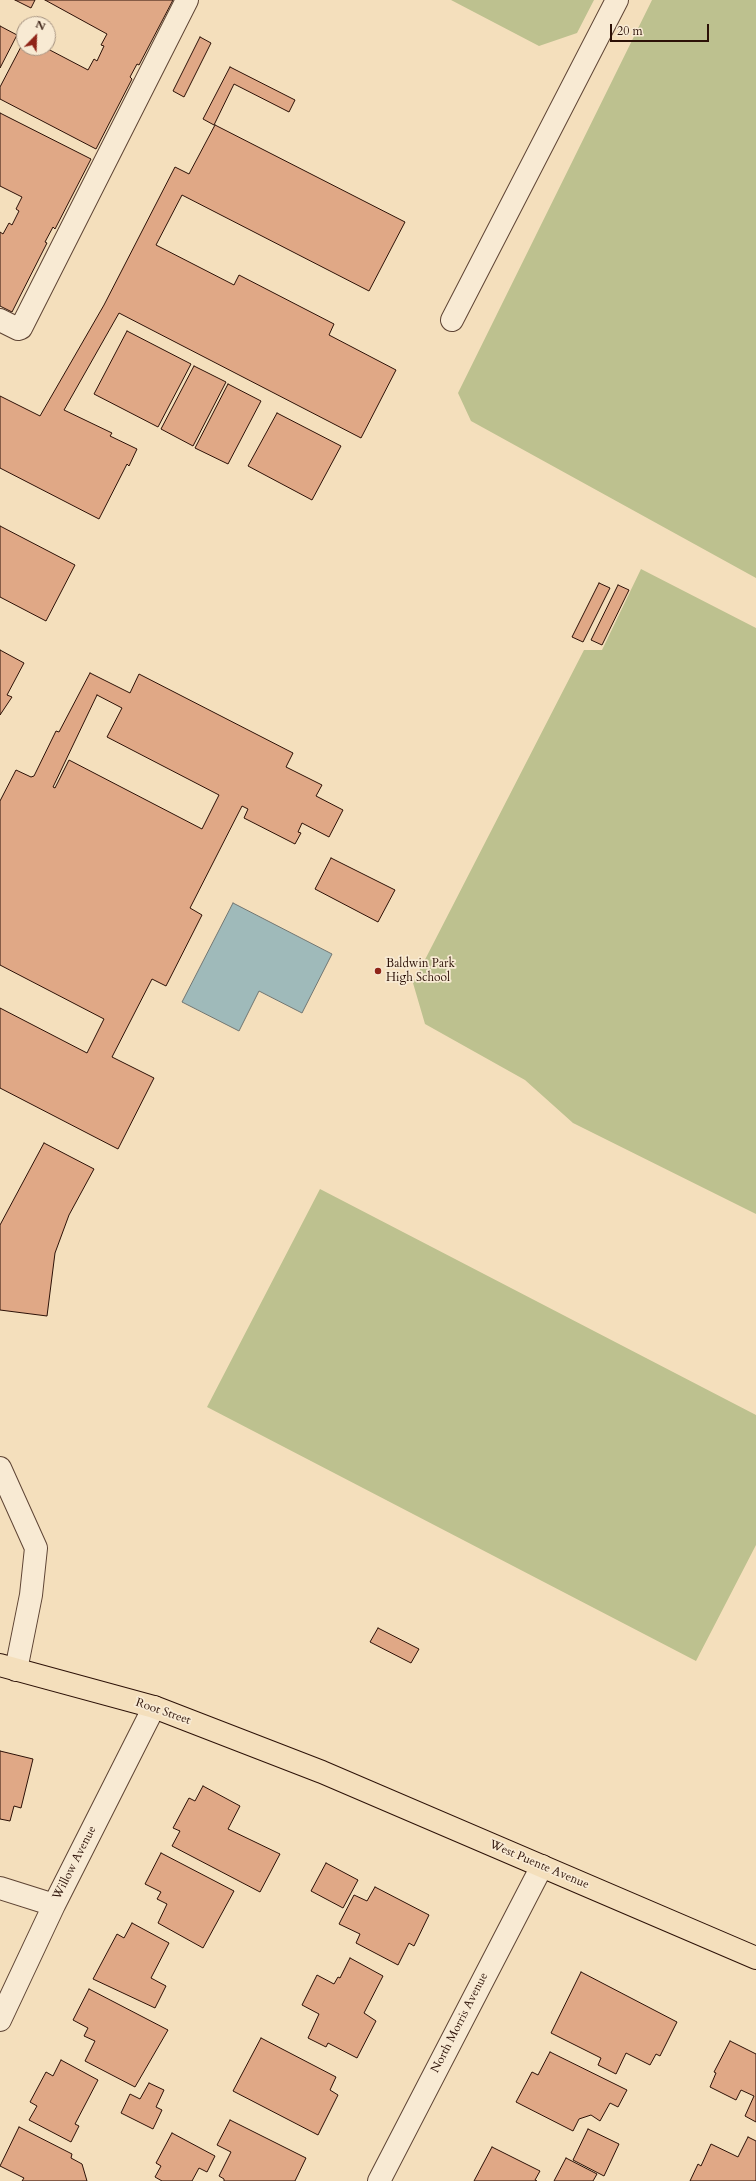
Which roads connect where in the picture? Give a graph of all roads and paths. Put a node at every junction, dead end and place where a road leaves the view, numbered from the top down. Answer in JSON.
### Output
{"nodes":[{"id":1,"x":187,"y":0,"type":"edge"},
{"id":2,"x":617,"y":0,"type":"edge"},
{"id":3,"x":0,"y":320,"type":"edge"},
{"id":4,"x":452,"y":320,"type":"dead end"},
{"id":5,"x":0,"y":1468,"type":"edge"},
{"id":6,"x":8,"y":1667,"type":"edge"},
{"id":7,"x":154,"y":1707,"type":"junction"},
{"id":8,"x":322,"y":1772,"type":"joint"},
{"id":9,"x":542,"y":1866,"type":"junction"},
{"id":10,"x":0,"y":1888,"type":"edge"},
{"id":11,"x":54,"y":1905,"type":"junction"},
{"id":12,"x":756,"y":1958,"type":"edge"},
{"id":13,"x":0,"y":2020,"type":"edge"},
{"id":14,"x":379,"y":2181,"type":"edge"}],
"edges":[{"from":1,"to":3,"type":"street"},
{"from":2,"to":4,"type":"street"},
{"from":5,"to":6,"type":"street"},
{"from":6,"to":7,"type":"main road","name":"Root Street"},
{"from":7,"to":8,"type":"main road","name":"Root Street"},
{"from":7,"to":11,"type":"street","name":"Willow Avenue"},
{"from":8,"to":9,"type":"main road","name":"West Puente Avenue"},
{"from":9,"to":12,"type":"main road","name":"West Puente Avenue"},
{"from":9,"to":14,"type":"street","name":"North Morris Avenue"},
{"from":10,"to":11,"type":"street"},
{"from":11,"to":13,"type":"street","name":"Willow Avenue"}]}
